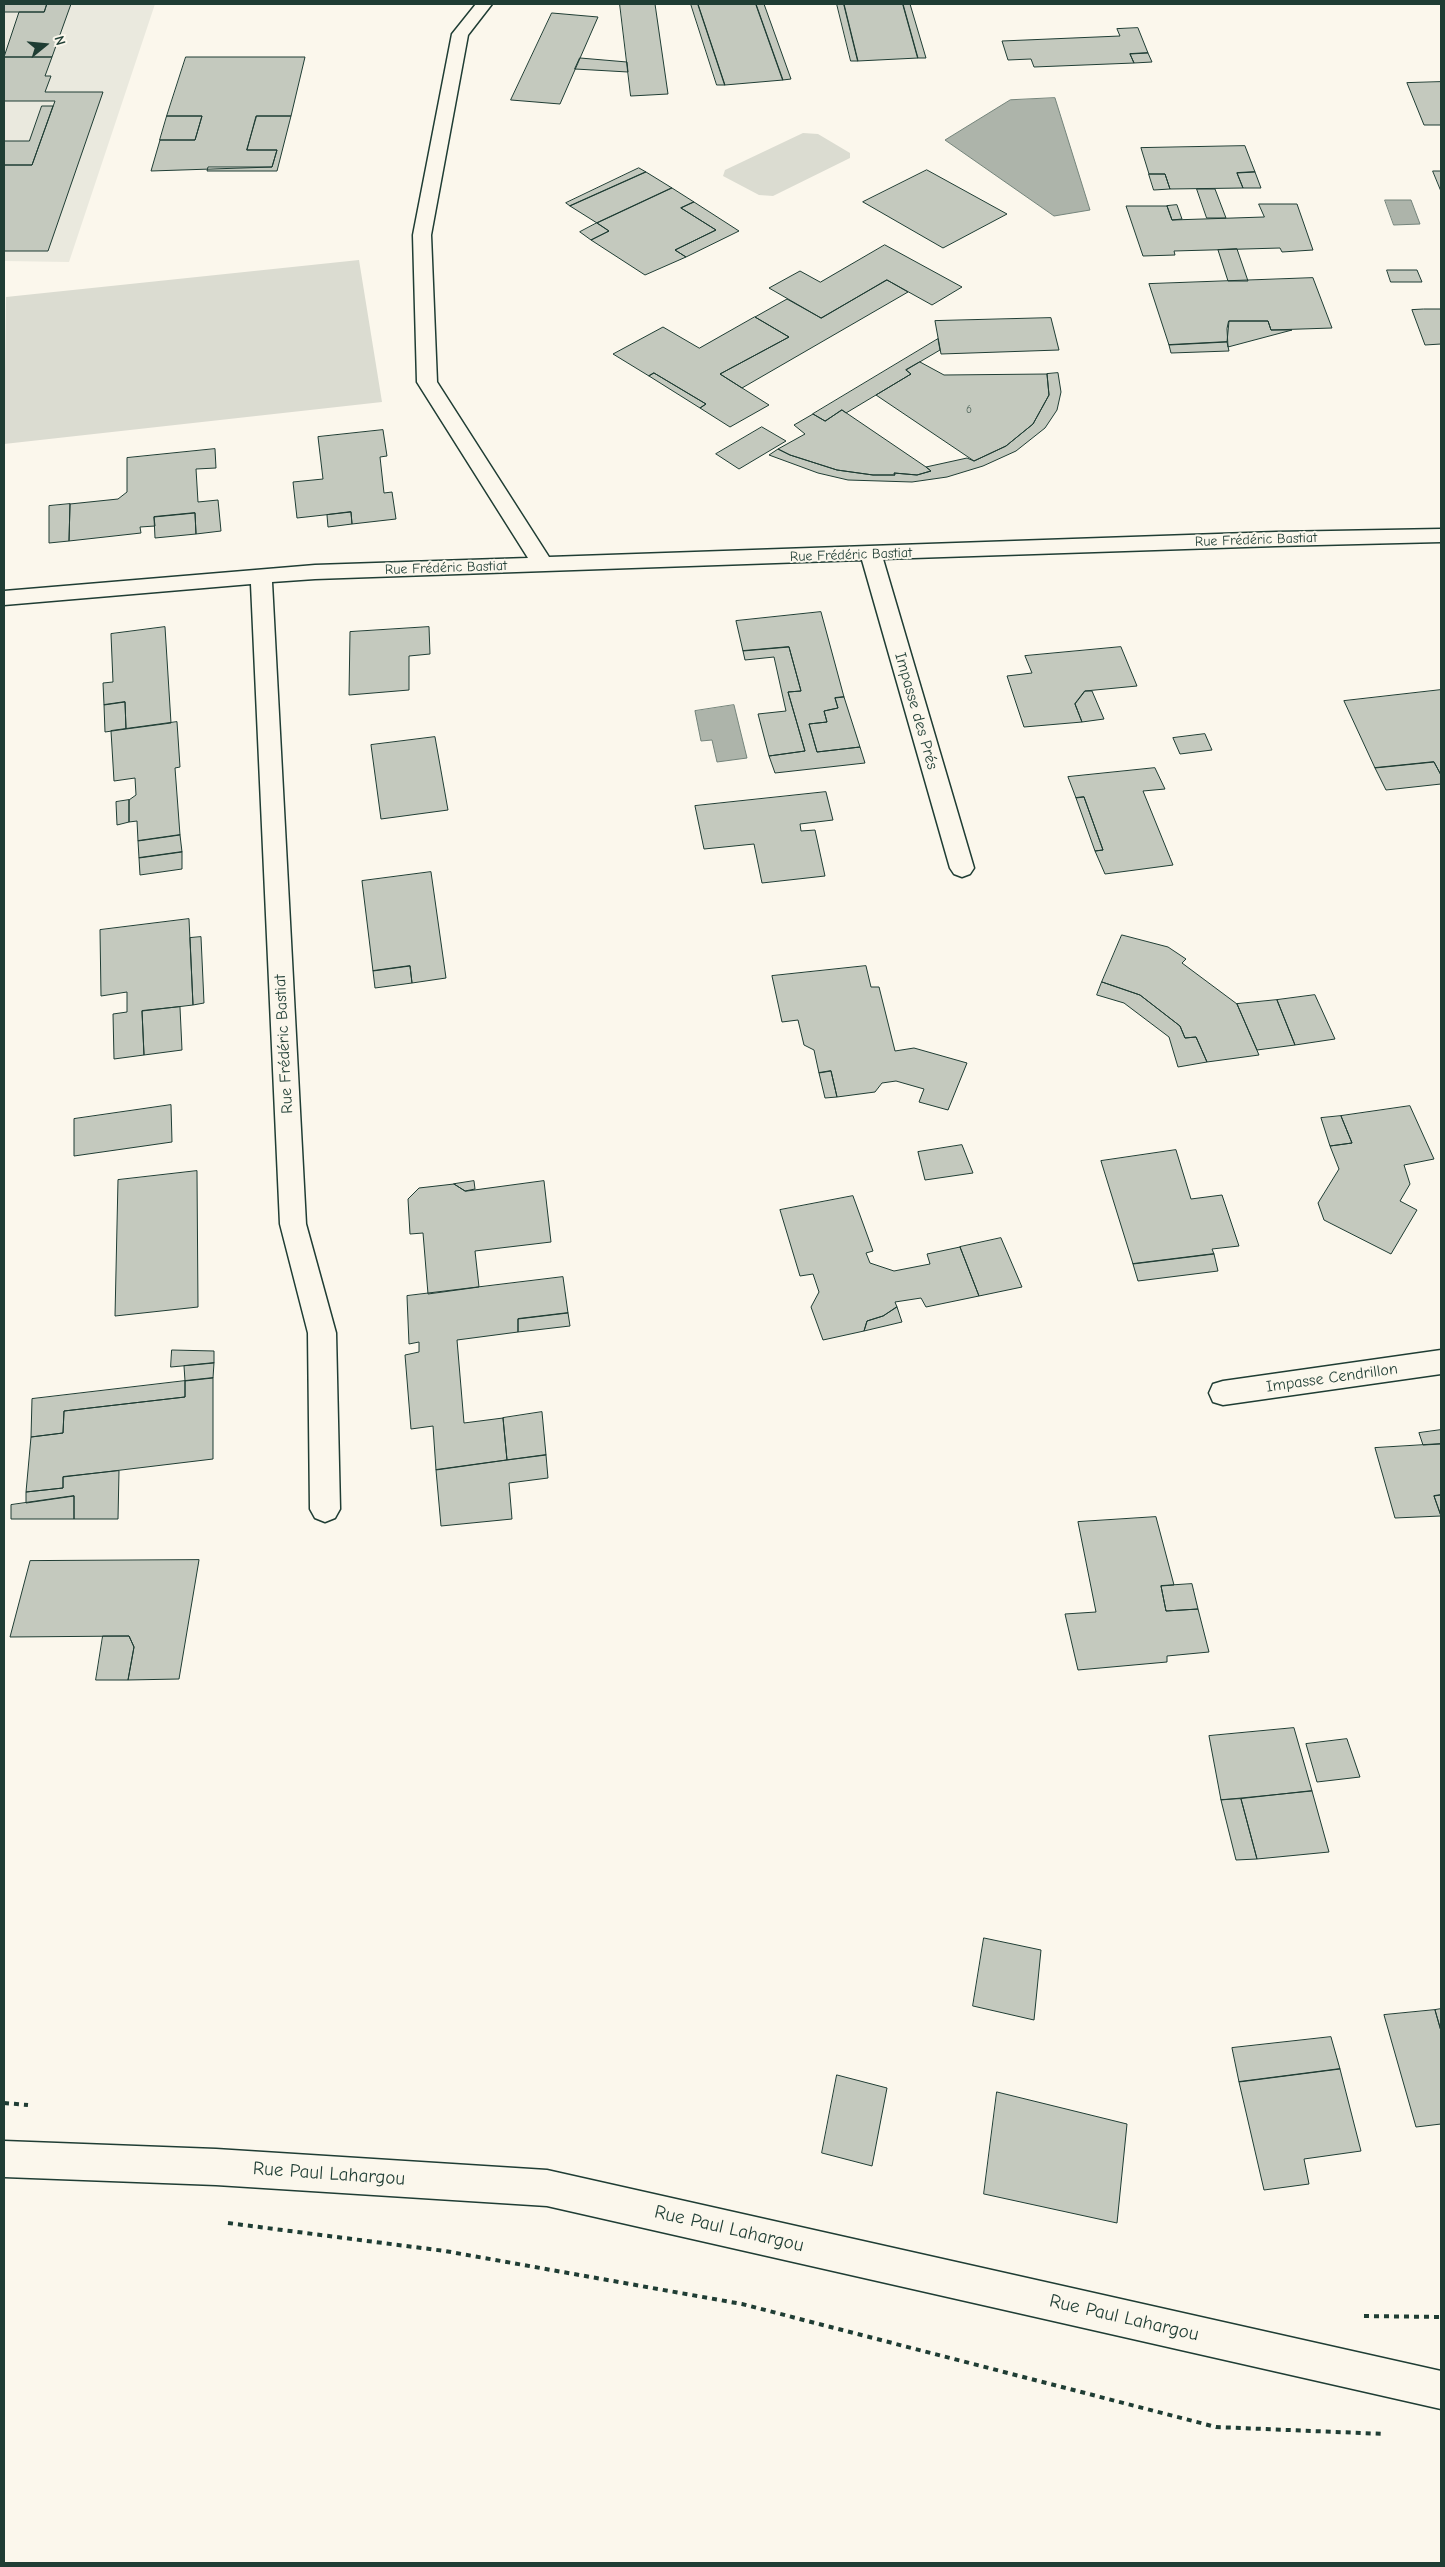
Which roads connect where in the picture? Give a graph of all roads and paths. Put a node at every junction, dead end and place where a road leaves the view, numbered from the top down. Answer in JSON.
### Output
{"nodes":[{"id":1,"x":484,"y":4,"type":"edge"},
{"id":2,"x":1441,"y":536,"type":"edge"},
{"id":3,"x":871,"y":554,"type":"junction"},
{"id":4,"x":543,"y":565,"type":"junction"},
{"id":5,"x":261,"y":577,"type":"junction"},
{"id":6,"x":4,"y":598,"type":"edge"},
{"id":7,"x":962,"y":868,"type":"dead end"},
{"id":8,"x":1441,"y":1362,"type":"edge"},
{"id":9,"x":1223,"y":1393,"type":"dead end"},
{"id":10,"x":325,"y":1509,"type":"dead end"},
{"id":11,"x":4,"y":2159,"type":"edge"},
{"id":12,"x":223,"y":2222,"type":"dead end"},
{"id":13,"x":1441,"y":2390,"type":"edge"},
{"id":14,"x":1392,"y":2434,"type":"dead end"}],
"edges":[{"from":1,"to":4,"type":"street"},
{"from":2,"to":3,"type":"street","name":"Rue Frédéric Bastiat"},
{"from":3,"to":4,"type":"street","name":"Rue Frédéric Bastiat"},
{"from":3,"to":7,"type":"street","name":"Impasse des Prés"},
{"from":4,"to":5,"type":"street","name":"Rue Frédéric Bastiat"},
{"from":5,"to":6,"type":"street","name":"Rue Frédéric Bastiat"},
{"from":5,"to":10,"type":"street","name":"Rue Frédéric Bastiat"},
{"from":8,"to":9,"type":"street","name":"Impasse Cendrillon"},
{"from":11,"to":13,"type":"street","name":"Rue Paul Lahargou"},
{"from":12,"to":14,"type":"path"}]}
